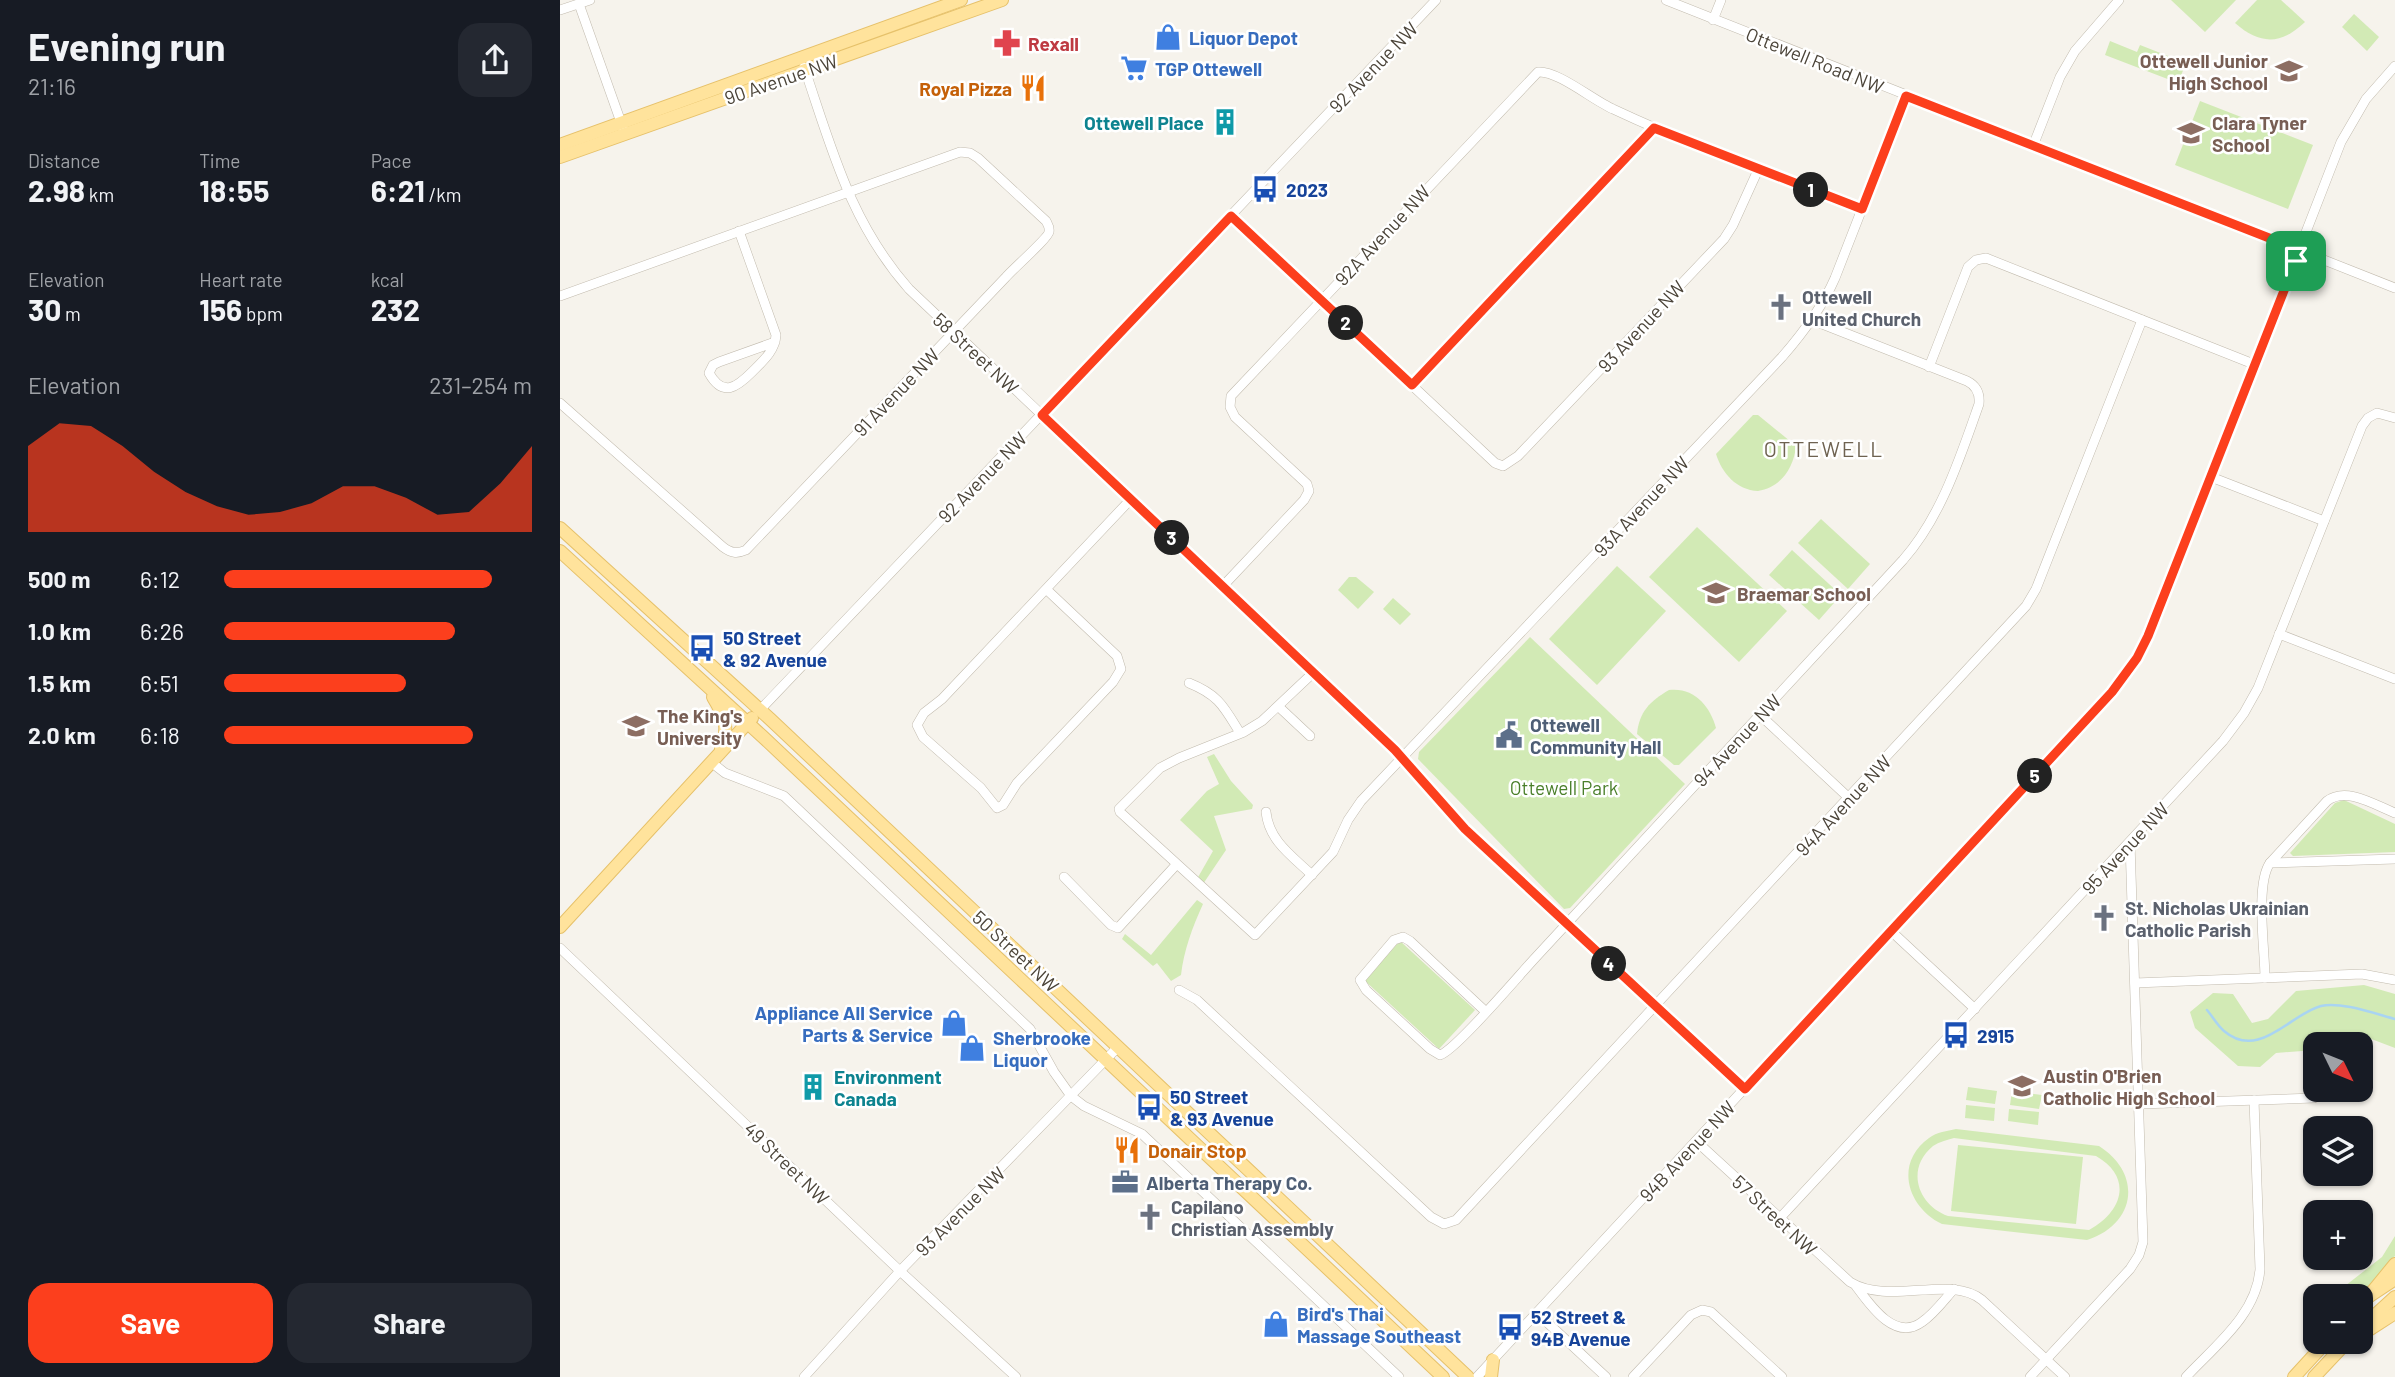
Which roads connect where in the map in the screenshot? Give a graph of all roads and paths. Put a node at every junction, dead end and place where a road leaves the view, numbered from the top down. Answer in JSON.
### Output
{"nodes":[{"id":1,"x":590,"y":0,"type":"edge"},
{"id":2,"x":961,"y":0,"type":"edge"},
{"id":3,"x":1002,"y":0,"type":"edge"},
{"id":4,"x":1436,"y":0,"type":"edge"},
{"id":5,"x":1666,"y":0,"type":"edge"},
{"id":6,"x":1721,"y":0,"type":"edge"},
{"id":7,"x":2119,"y":0,"type":"edge"},
{"id":8,"x":579,"y":4,"type":"junction"},
{"id":9,"x":560,"y":10,"type":"edge"},
{"id":10,"x":1713,"y":20,"type":"junction"},
{"id":11,"x":800,"y":57,"type":"junction"},
{"id":12,"x":2395,"y":66,"type":"edge"},
{"id":13,"x":805,"y":72,"type":"junction"},
{"id":14,"x":1906,"y":96,"type":"junction"},
{"id":15,"x":623,"y":128,"type":"junction"},
{"id":16,"x":1654,"y":128,"type":"junction"},
{"id":17,"x":560,"y":145,"type":"edge"},
{"id":18,"x":2033,"y":145,"type":"junction"},
{"id":19,"x":560,"y":157,"type":"edge"},
{"id":20,"x":1758,"y":170,"type":"junction"},
{"id":21,"x":848,"y":194,"type":"junction"},
{"id":22,"x":1862,"y":209,"type":"junction"},
{"id":23,"x":1231,"y":216,"type":"junction"},
{"id":24,"x":739,"y":231,"type":"junction"},
{"id":25,"x":2300,"y":250,"type":"junction"},
{"id":26,"x":2395,"y":288,"type":"edge"},
{"id":27,"x":560,"y":296,"type":"edge"},
{"id":28,"x":1321,"y":300,"type":"junction"},
{"id":29,"x":1812,"y":320,"type":"junction"},
{"id":30,"x":2142,"y":320,"type":"junction"},
{"id":31,"x":954,"y":332,"type":"junction"},
{"id":32,"x":775,"y":342,"type":"junction"},
{"id":33,"x":2256,"y":365,"type":"junction"},
{"id":34,"x":1929,"y":367,"type":"junction"},
{"id":35,"x":1412,"y":385,"type":"junction"},
{"id":36,"x":560,"y":403,"type":"edge"},
{"id":37,"x":1042,"y":415,"type":"junction"},
{"id":38,"x":2395,"y":418,"type":"edge"},
{"id":39,"x":2211,"y":477,"type":"junction"},
{"id":40,"x":1131,"y":499,"type":"junction"},
{"id":41,"x":2324,"y":521,"type":"junction"},
{"id":42,"x":561,"y":530,"type":"edge"},
{"id":43,"x":560,"y":551,"type":"edge"},
{"id":44,"x":1223,"y":586,"type":"junction"},
{"id":45,"x":1046,"y":589,"type":"junction"},
{"id":46,"x":2279,"y":634,"type":"junction"},
{"id":47,"x":1314,"y":672,"type":"junction"},
{"id":48,"x":2394,"y":677,"type":"edge"},
{"id":49,"x":704,"y":682,"type":"junction"},
{"id":50,"x":1189,"y":683,"type":"dead end"},
{"id":51,"x":1279,"y":707,"type":"junction"},
{"id":52,"x":760,"y":710,"type":"junction"},
{"id":53,"x":1760,"y":715,"type":"junction"},
{"id":54,"x":748,"y":723,"type":"junction"},
{"id":55,"x":1240,"y":733,"type":"junction"},
{"id":56,"x":1310,"y":736,"type":"dead end"},
{"id":57,"x":714,"y":758,"type":"junction"},
{"id":58,"x":1402,"y":758,"type":"junction"},
{"id":59,"x":1849,"y":798,"type":"junction"},
{"id":60,"x":1266,"y":812,"type":"dead end"},
{"id":61,"x":2395,"y":813,"type":"edge"},
{"id":62,"x":2130,"y":843,"type":"junction"},
{"id":63,"x":2395,"y":859,"type":"edge"},
{"id":64,"x":2270,"y":863,"type":"junction"},
{"id":65,"x":1176,"y":865,"type":"junction"},
{"id":66,"x":1312,"y":875,"type":"junction"},
{"id":67,"x":1063,"y":877,"type":"dead end"},
{"id":68,"x":1566,"y":924,"type":"junction"},
{"id":69,"x":560,"y":927,"type":"edge"},
{"id":70,"x":1891,"y":931,"type":"junction"},
{"id":71,"x":560,"y":948,"type":"edge"},
{"id":72,"x":2265,"y":978,"type":"junction"},
{"id":73,"x":2395,"y":980,"type":"edge"},
{"id":74,"x":2135,"y":983,"type":"junction"},
{"id":75,"x":1179,"y":990,"type":"dead end"},
{"id":76,"x":1656,"y":1007,"type":"junction"},
{"id":77,"x":1975,"y":1009,"type":"junction"},
{"id":78,"x":1485,"y":1011,"type":"junction"},
{"id":79,"x":1118,"y":1047,"type":"junction"},
{"id":80,"x":1105,"y":1059,"type":"junction"},
{"id":81,"x":1745,"y":1089,"type":"junction"},
{"id":82,"x":1071,"y":1096,"type":"junction"},
{"id":83,"x":2303,"y":1098,"type":"edge"},
{"id":84,"x":2254,"y":1100,"type":"junction"},
{"id":85,"x":2140,"y":1104,"type":"junction"},
{"id":86,"x":1696,"y":1141,"type":"junction"},
{"id":87,"x":1779,"y":1219,"type":"junction"},
{"id":88,"x":2395,"y":1264,"type":"edge"},
{"id":89,"x":900,"y":1271,"type":"junction"},
{"id":90,"x":2395,"y":1279,"type":"edge"},
{"id":91,"x":1856,"y":1286,"type":"junction"},
{"id":92,"x":1954,"y":1289,"type":"junction"},
{"id":93,"x":2373,"y":1290,"type":"edge"},
{"id":94,"x":2373,"y":1295,"type":"edge"},
{"id":95,"x":2395,"y":1297,"type":"edge"},
{"id":96,"x":1537,"y":1313,"type":"junction"},
{"id":97,"x":2395,"y":1313,"type":"edge"},
{"id":98,"x":2373,"y":1317,"type":"edge"},
{"id":99,"x":2373,"y":1327,"type":"edge"},
{"id":100,"x":2315,"y":1354,"type":"edge"},
{"id":101,"x":2336,"y":1354,"type":"edge"},
{"id":102,"x":1493,"y":1360,"type":"junction"},
{"id":103,"x":2046,"y":1360,"type":"junction"},
{"id":104,"x":804,"y":1377,"type":"edge"},
{"id":105,"x":1016,"y":1377,"type":"edge"},
{"id":106,"x":1399,"y":1377,"type":"edge"},
{"id":107,"x":1443,"y":1377,"type":"edge"},
{"id":108,"x":1468,"y":1377,"type":"edge"},
{"id":109,"x":1477,"y":1377,"type":"edge"},
{"id":110,"x":1491,"y":1377,"type":"edge"},
{"id":111,"x":1606,"y":1377,"type":"edge"},
{"id":112,"x":1633,"y":1377,"type":"edge"},
{"id":113,"x":1782,"y":1377,"type":"edge"},
{"id":114,"x":2030,"y":1377,"type":"edge"},
{"id":115,"x":2065,"y":1377,"type":"edge"},
{"id":116,"x":2186,"y":1377,"type":"edge"},
{"id":117,"x":2294,"y":1377,"type":"edge"},
{"id":118,"x":2314,"y":1377,"type":"edge"}],
"edges":[{"from":1,"to":8,"type":"street"},
{"from":2,"to":11,"type":"main road","name":"90 Avenue NW"},
{"from":3,"to":13,"type":"main road","name":"90 Avenue NW"},
{"from":4,"to":23,"type":"street","name":"92 Avenue NW"},
{"from":5,"to":10,"type":"street","name":"Ottewell Road NW"},
{"from":6,"to":10,"type":"street"},
{"from":7,"to":18,"type":"street"},
{"from":8,"to":9,"type":"street"},
{"from":8,"to":15,"type":"street"},
{"from":10,"to":14,"type":"street","name":"Ottewell Road NW"},
{"from":11,"to":13,"type":"street","name":"58 Street NW"},
{"from":11,"to":15,"type":"main road","name":"90 Avenue NW"},
{"from":12,"to":25,"type":"street","name":"94B Avenue NW"},
{"from":13,"to":15,"type":"main road","name":"90 Avenue NW"},
{"from":13,"to":21,"type":"street","name":"58 Street NW"},
{"from":14,"to":18,"type":"street","name":"Ottewell Road NW"},
{"from":14,"to":22,"type":"street","name":"93A Avenue NW"},
{"from":15,"to":17,"type":"main road","name":"90 Avenue NW"},
{"from":15,"to":19,"type":"main road","name":"90 Avenue NW"},
{"from":16,"to":20,"type":"street"},
{"from":16,"to":28,"type":"street","name":"92A Avenue NW"},
{"from":16,"to":35,"type":"street"},
{"from":18,"to":25,"type":"street","name":"Ottewell Road NW"},
{"from":20,"to":22,"type":"street"},
{"from":20,"to":35,"type":"street","name":"93 Avenue NW"},
{"from":21,"to":24,"type":"street"},
{"from":21,"to":31,"type":"street","name":"58 Street NW"},
{"from":21,"to":31,"type":"street","name":"91 Avenue NW"},
{"from":22,"to":29,"type":"street","name":"93A Avenue NW"},
{"from":23,"to":28,"type":"street"},
{"from":23,"to":37,"type":"street","name":"92 Avenue NW"},
{"from":24,"to":27,"type":"street"},
{"from":24,"to":32,"type":"street"},
{"from":25,"to":26,"type":"street","name":"Ottewell Road NW"},
{"from":25,"to":33,"type":"street","name":"94B Avenue NW"},
{"from":28,"to":35,"type":"street"},
{"from":28,"to":44,"type":"street","name":"92A Avenue NW"},
{"from":29,"to":34,"type":"street"},
{"from":29,"to":58,"type":"street","name":"93A Avenue NW"},
{"from":30,"to":33,"type":"street"},
{"from":30,"to":34,"type":"street"},
{"from":30,"to":59,"type":"street","name":"94A Avenue NW"},
{"from":31,"to":36,"type":"street","name":"91 Avenue NW"},
{"from":31,"to":37,"type":"street","name":"58 Street NW"},
{"from":32,"to":32,"type":"street"},
{"from":33,"to":39,"type":"street","name":"94B Avenue NW"},
{"from":34,"to":53,"type":"street","name":"94 Avenue NW"},
{"from":37,"to":40,"type":"street","name":"58 Street NW"},
{"from":37,"to":52,"type":"street","name":"92 Avenue NW"},
{"from":38,"to":41,"type":"street","name":"95 Avenue NW"},
{"from":39,"to":41,"type":"street"},
{"from":39,"to":70,"type":"street","name":"94B Avenue NW"},
{"from":40,"to":44,"type":"street","name":"58 Street NW"},
{"from":40,"to":45,"type":"street"},
{"from":41,"to":46,"type":"street","name":"95 Avenue NW"},
{"from":42,"to":52,"type":"main road","name":"50 Street NW"},
{"from":43,"to":49,"type":"main road","name":"50 Street NW"},
{"from":44,"to":47,"type":"street","name":"58 Street NW"},
{"from":45,"to":45,"type":"street"},
{"from":46,"to":48,"type":"street"},
{"from":46,"to":62,"type":"street","name":"95 Avenue NW"},
{"from":47,"to":51,"type":"street"},
{"from":47,"to":58,"type":"street","name":"58 Street NW"},
{"from":49,"to":54,"type":"main road","name":"50 Street NW"},
{"from":49,"to":57,"type":"main road"},
{"from":50,"to":55,"type":"street"},
{"from":51,"to":55,"type":"street"},
{"from":51,"to":56,"type":"street"},
{"from":52,"to":54,"type":"main road","name":"92 Avenue NW"},
{"from":52,"to":79,"type":"main road","name":"50 Street NW"},
{"from":53,"to":59,"type":"street"},
{"from":53,"to":68,"type":"street","name":"94 Avenue NW"},
{"from":54,"to":57,"type":"main road","name":"92 Avenue NW"},
{"from":54,"to":80,"type":"main road","name":"50 Street NW"},
{"from":55,"to":65,"type":"street"},
{"from":57,"to":69,"type":"main road","name":"92 Avenue NW"},
{"from":57,"to":82,"type":"street"},
{"from":58,"to":66,"type":"street","name":"93A Avenue NW"},
{"from":58,"to":68,"type":"street","name":"58 Street NW"},
{"from":59,"to":76,"type":"street","name":"94A Avenue NW"},
{"from":60,"to":66,"type":"street"},
{"from":61,"to":64,"type":"street"},
{"from":62,"to":74,"type":"street"},
{"from":62,"to":77,"type":"street","name":"95 Avenue NW"},
{"from":63,"to":64,"type":"street"},
{"from":64,"to":72,"type":"street"},
{"from":65,"to":66,"type":"street","name":"93A Avenue NW"},
{"from":65,"to":67,"type":"street"},
{"from":68,"to":76,"type":"street","name":"58 Street NW"},
{"from":68,"to":78,"type":"street","name":"94 Avenue NW"},
{"from":70,"to":77,"type":"street"},
{"from":70,"to":81,"type":"street","name":"94B Avenue NW"},
{"from":71,"to":89,"type":"street","name":"49 Street NW"},
{"from":72,"to":73,"type":"street"},
{"from":72,"to":74,"type":"street"},
{"from":74,"to":85,"type":"street"},
{"from":75,"to":76,"type":"street","name":"94A Avenue NW"},
{"from":76,"to":81,"type":"street","name":"58 Street NW"},
{"from":77,"to":87,"type":"street","name":"95 Avenue NW"},
{"from":78,"to":78,"type":"street","name":"94 Avenue NW"},
{"from":79,"to":80,"type":"street","name":"93 Avenue NW"},
{"from":79,"to":108,"type":"main road","name":"50 Street NW"},
{"from":80,"to":82,"type":"street","name":"93 Avenue NW"},
{"from":80,"to":107,"type":"main road","name":"50 Street NW"},
{"from":81,"to":86,"type":"street","name":"94B Avenue NW"},
{"from":82,"to":89,"type":"street","name":"93 Avenue NW"},
{"from":82,"to":106,"type":"street"},
{"from":83,"to":84,"type":"street"},
{"from":84,"to":85,"type":"street"},
{"from":84,"to":116,"type":"street"},
{"from":85,"to":103,"type":"street"},
{"from":86,"to":87,"type":"street","name":"57 Street NW"},
{"from":86,"to":96,"type":"street","name":"94B Avenue NW"},
{"from":87,"to":91,"type":"street","name":"57 Street NW"},
{"from":88,"to":93,"type":"main road"},
{"from":89,"to":104,"type":"street","name":"93 Avenue NW"},
{"from":89,"to":105,"type":"street","name":"49 Street NW"},
{"from":90,"to":94,"type":"main road"},
{"from":91,"to":92,"type":"street","name":"57 Street NW"},
{"from":91,"to":92,"type":"street","name":"57 Street NW"},
{"from":92,"to":103,"type":"street","name":"57 Street NW"},
{"from":95,"to":98,"type":"main road"},
{"from":96,"to":102,"type":"street","name":"94B Avenue NW"},
{"from":96,"to":111,"type":"street"},
{"from":97,"to":99,"type":"main road"},
{"from":100,"to":117,"type":"main road"},
{"from":101,"to":118,"type":"main road"},
{"from":102,"to":109,"type":"street","name":"94B Avenue NW"},
{"from":102,"to":110,"type":"main road"},
{"from":103,"to":114,"type":"street"},
{"from":103,"to":115,"type":"street","name":"57 Street NW"},
{"from":112,"to":113,"type":"street"}]}
